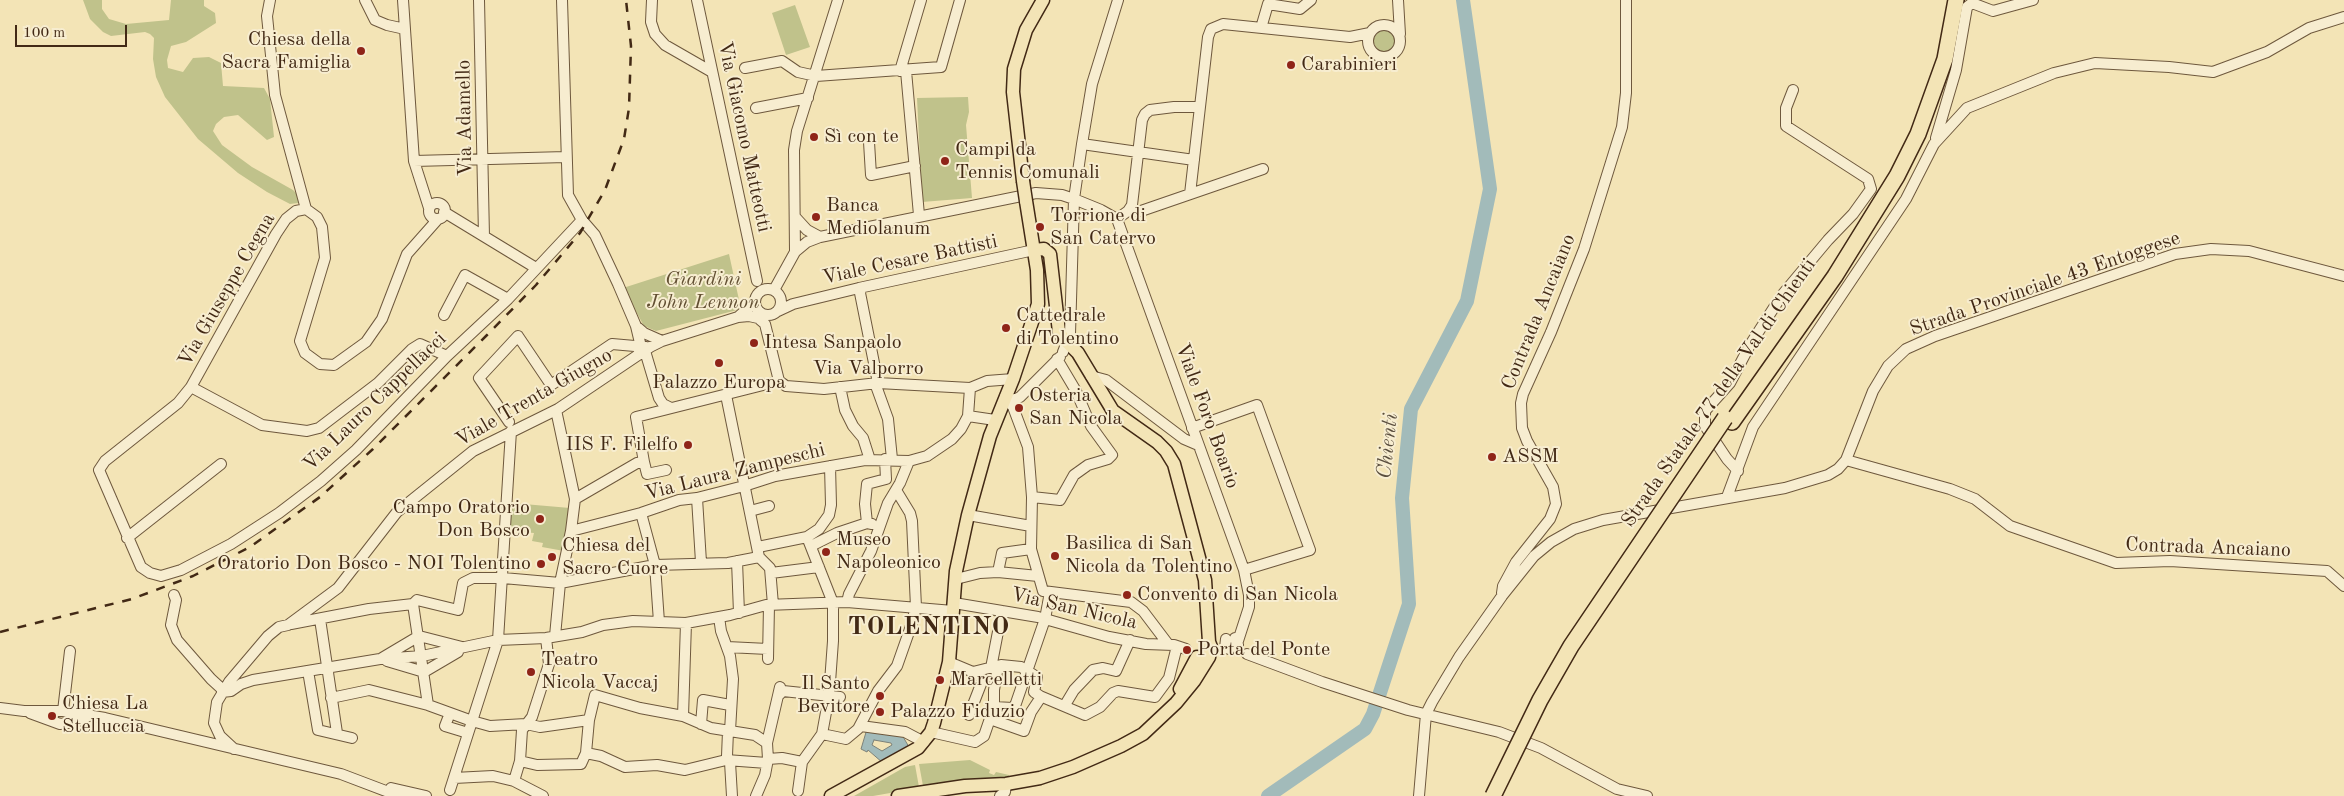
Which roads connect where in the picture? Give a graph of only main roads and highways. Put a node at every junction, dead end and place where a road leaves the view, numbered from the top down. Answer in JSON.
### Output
{"nodes":[{"id":1,"x":1043,"y":0,"type":"edge"},
{"id":2,"x":1947,"y":0,"type":"edge"},
{"id":3,"x":1956,"y":0,"type":"edge"},
{"id":4,"x":1034,"y":250,"type":"junction"},
{"id":5,"x":1729,"y":420,"type":"junction"},
{"id":6,"x":1003,"y":790,"type":"edge"},
{"id":7,"x":831,"y":796,"type":"edge"},
{"id":8,"x":898,"y":796,"type":"edge"},
{"id":9,"x":1493,"y":796,"type":"edge"},
{"id":10,"x":1502,"y":796,"type":"edge"}],
"edges":[{"from":1,"to":4,"type":"main road","bridge":true},
{"from":2,"to":5,"type":"highway","name":"Strada Statale 77 della Val di Chienti"},
{"from":3,"to":5,"type":"highway","name":"Strada Statale 77 della Val di Chienti"},
{"from":4,"to":6,"type":"main road"},
{"from":4,"to":7,"type":"main road"},
{"from":5,"to":9,"type":"highway","name":"Strada Statale 77 della Val di Chienti","bridge":true},
{"from":5,"to":10,"type":"highway","name":"Strada Statale 77 della Val di Chienti"},
{"from":6,"to":8,"type":"main road"}]}
